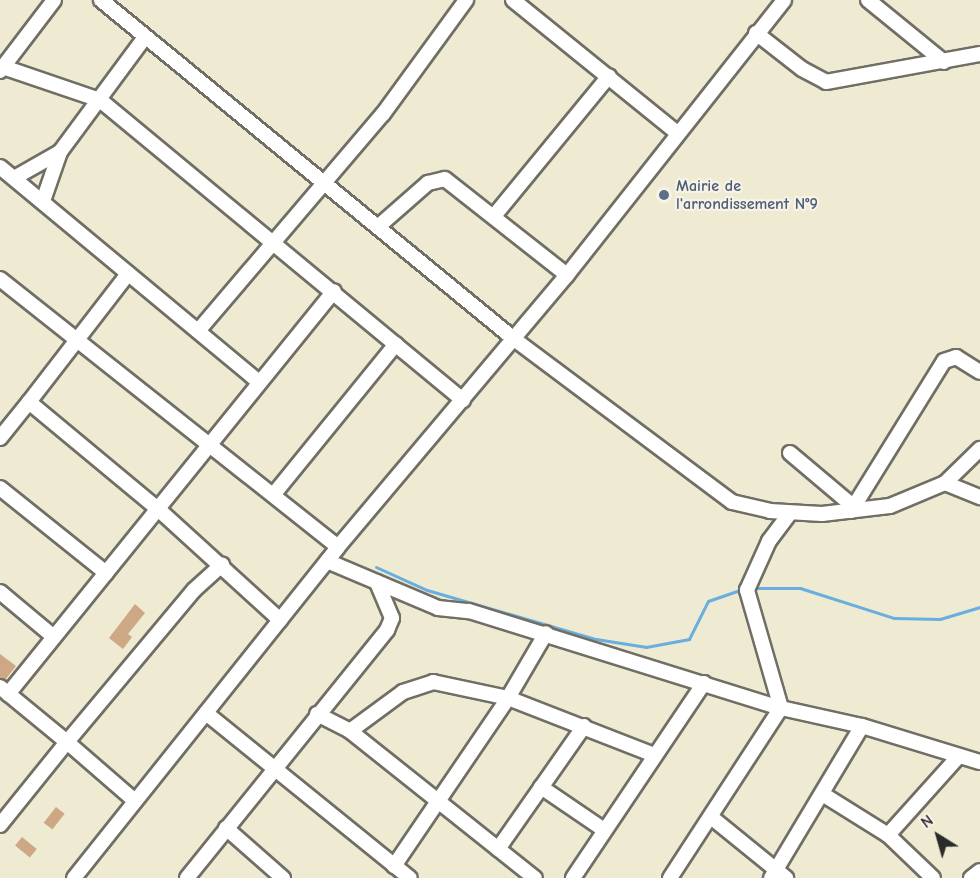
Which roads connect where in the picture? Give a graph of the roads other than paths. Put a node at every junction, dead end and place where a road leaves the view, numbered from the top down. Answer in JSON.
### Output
{"nodes":[{"id":1,"x":54,"y":0,"type":"edge"},
{"id":2,"x":101,"y":0,"type":"edge"},
{"id":3,"x":466,"y":0,"type":"edge"},
{"id":4,"x":513,"y":0,"type":"edge"},
{"id":5,"x":784,"y":0,"type":"edge"},
{"id":6,"x":868,"y":0,"type":"edge"},
{"id":7,"x":756,"y":33,"type":"junction"},
{"id":8,"x":145,"y":37,"type":"junction"},
{"id":9,"x":980,"y":54,"type":"edge"},
{"id":10,"x":944,"y":62,"type":"junction"},
{"id":11,"x":2,"y":69,"type":"edge"},
{"id":12,"x":609,"y":76,"type":"junction"},
{"id":13,"x":100,"y":100,"type":"junction"},
{"id":14,"x":676,"y":132,"type":"junction"},
{"id":15,"x":60,"y":152,"type":"junction"},
{"id":16,"x":0,"y":167,"type":"edge"},
{"id":17,"x":14,"y":178,"type":"junction"},
{"id":18,"x":326,"y":183,"type":"junction"},
{"id":19,"x":43,"y":201,"type":"junction"},
{"id":20,"x":494,"y":216,"type":"junction"},
{"id":21,"x":380,"y":225,"type":"junction"},
{"id":22,"x":276,"y":244,"type":"junction"},
{"id":23,"x":128,"y":274,"type":"junction"},
{"id":24,"x":567,"y":275,"type":"junction"},
{"id":25,"x":0,"y":279,"type":"edge"},
{"id":26,"x":334,"y":291,"type":"junction"},
{"id":27,"x":198,"y":331,"type":"junction"},
{"id":28,"x":514,"y":339,"type":"junction"},
{"id":29,"x":78,"y":342,"type":"junction"},
{"id":30,"x":396,"y":344,"type":"junction"},
{"id":31,"x":980,"y":372,"type":"edge"},
{"id":32,"x":259,"y":382,"type":"junction"},
{"id":33,"x":463,"y":400,"type":"junction"},
{"id":34,"x":29,"y":402,"type":"junction"},
{"id":35,"x":0,"y":438,"type":"edge"},
{"id":36,"x":211,"y":447,"type":"junction"},
{"id":37,"x":980,"y":449,"type":"edge"},
{"id":38,"x":790,"y":453,"type":"dead end"},
{"id":39,"x":945,"y":483,"type":"junction"},
{"id":40,"x":0,"y":488,"type":"edge"},
{"id":41,"x":274,"y":494,"type":"junction"},
{"id":42,"x":980,"y":497,"type":"edge"},
{"id":43,"x":158,"y":509,"type":"junction"},
{"id":44,"x":852,"y":509,"type":"junction"},
{"id":45,"x":790,"y":513,"type":"junction"},
{"id":46,"x":338,"y":547,"type":"junction"},
{"id":47,"x":327,"y":561,"type":"junction"},
{"id":48,"x":222,"y":564,"type":"junction"},
{"id":49,"x":106,"y":573,"type":"junction"},
{"id":50,"x":377,"y":582,"type":"junction"},
{"id":51,"x":0,"y":592,"type":"edge"},
{"id":52,"x":280,"y":620,"type":"junction"},
{"id":53,"x":546,"y":633,"type":"junction"},
{"id":54,"x":54,"y":637,"type":"junction"},
{"id":55,"x":704,"y":683,"type":"junction"},
{"id":56,"x":4,"y":691,"type":"edge"},
{"id":57,"x":508,"y":699,"type":"junction"},
{"id":58,"x":781,"y":708,"type":"junction"},
{"id":59,"x":206,"y":713,"type":"junction"},
{"id":60,"x":318,"y":714,"type":"junction"},
{"id":61,"x":584,"y":726,"type":"junction"},
{"id":62,"x":862,"y":726,"type":"junction"},
{"id":63,"x":350,"y":730,"type":"junction"},
{"id":64,"x":67,"y":742,"type":"junction"},
{"id":65,"x":654,"y":755,"type":"junction"},
{"id":66,"x":959,"y":756,"type":"junction"},
{"id":67,"x":980,"y":762,"type":"edge"},
{"id":68,"x":276,"y":770,"type":"junction"},
{"id":69,"x":541,"y":787,"type":"junction"},
{"id":70,"x":824,"y":795,"type":"junction"},
{"id":71,"x":135,"y":801,"type":"junction"},
{"id":72,"x":437,"y":802,"type":"junction"},
{"id":73,"x":711,"y":817,"type":"junction"},
{"id":74,"x":0,"y":825,"type":"edge"},
{"id":75,"x":226,"y":828,"type":"junction"},
{"id":76,"x":604,"y":830,"type":"junction"},
{"id":77,"x":888,"y":835,"type":"junction"},
{"id":78,"x":498,"y":849,"type":"junction"},
{"id":79,"x":394,"y":866,"type":"junction"},
{"id":80,"x":980,"y":872,"type":"edge"},
{"id":81,"x":778,"y":875,"type":"edge"},
{"id":82,"x":74,"y":878,"type":"edge"},
{"id":83,"x":187,"y":878,"type":"edge"},
{"id":84,"x":283,"y":878,"type":"edge"},
{"id":85,"x":410,"y":878,"type":"edge"},
{"id":86,"x":535,"y":878,"type":"edge"},
{"id":87,"x":573,"y":878,"type":"edge"},
{"id":88,"x":670,"y":878,"type":"edge"},
{"id":89,"x":933,"y":878,"type":"edge"},
{"id":90,"x":971,"y":878,"type":"edge"}],
"edges":[{"from":1,"to":11,"type":"street"},
{"from":2,"to":8,"type":"street"},
{"from":3,"to":18,"type":"street"},
{"from":4,"to":12,"type":"street"},
{"from":5,"to":7,"type":"street"},
{"from":6,"to":10,"type":"street"},
{"from":7,"to":10,"type":"street"},
{"from":7,"to":14,"type":"street"},
{"from":8,"to":13,"type":"street"},
{"from":8,"to":18,"type":"street"},
{"from":9,"to":10,"type":"street"},
{"from":11,"to":13,"type":"street"},
{"from":12,"to":14,"type":"street"},
{"from":12,"to":20,"type":"street"},
{"from":13,"to":15,"type":"street"},
{"from":13,"to":22,"type":"street"},
{"from":14,"to":24,"type":"street"},
{"from":15,"to":17,"type":"street"},
{"from":15,"to":19,"type":"street"},
{"from":16,"to":17,"type":"street"},
{"from":17,"to":19,"type":"street"},
{"from":18,"to":21,"type":"street"},
{"from":18,"to":22,"type":"street"},
{"from":19,"to":23,"type":"street"},
{"from":20,"to":21,"type":"street"},
{"from":20,"to":24,"type":"street"},
{"from":21,"to":28,"type":"street"},
{"from":22,"to":26,"type":"street"},
{"from":22,"to":27,"type":"street"},
{"from":23,"to":27,"type":"street"},
{"from":23,"to":29,"type":"street"},
{"from":24,"to":28,"type":"street"},
{"from":25,"to":29,"type":"street"},
{"from":26,"to":30,"type":"street"},
{"from":26,"to":32,"type":"street"},
{"from":27,"to":32,"type":"street"},
{"from":28,"to":33,"type":"street"},
{"from":28,"to":45,"type":"street"},
{"from":29,"to":34,"type":"street"},
{"from":29,"to":36,"type":"street"},
{"from":30,"to":33,"type":"street"},
{"from":30,"to":41,"type":"street"},
{"from":31,"to":44,"type":"street"},
{"from":32,"to":36,"type":"street"},
{"from":33,"to":46,"type":"street"},
{"from":34,"to":35,"type":"street"},
{"from":34,"to":43,"type":"street"},
{"from":36,"to":41,"type":"street"},
{"from":36,"to":43,"type":"street"},
{"from":37,"to":39,"type":"street"},
{"from":38,"to":44,"type":"street"},
{"from":39,"to":42,"type":"street"},
{"from":39,"to":44,"type":"street"},
{"from":40,"to":49,"type":"street"},
{"from":41,"to":46,"type":"street"},
{"from":43,"to":48,"type":"street"},
{"from":43,"to":49,"type":"street"},
{"from":44,"to":45,"type":"street"},
{"from":45,"to":58,"type":"street"},
{"from":46,"to":47,"type":"street"},
{"from":47,"to":50,"type":"street"},
{"from":47,"to":52,"type":"street"},
{"from":48,"to":52,"type":"street"},
{"from":48,"to":64,"type":"street"},
{"from":49,"to":54,"type":"street"},
{"from":50,"to":53,"type":"street"},
{"from":50,"to":60,"type":"street"},
{"from":51,"to":54,"type":"street"},
{"from":52,"to":59,"type":"street"},
{"from":53,"to":55,"type":"street"},
{"from":53,"to":57,"type":"street"},
{"from":54,"to":56,"type":"street"},
{"from":55,"to":58,"type":"street"},
{"from":55,"to":65,"type":"street"},
{"from":56,"to":64,"type":"street"},
{"from":57,"to":61,"type":"street"},
{"from":57,"to":63,"type":"street"},
{"from":57,"to":72,"type":"street"},
{"from":58,"to":62,"type":"street"},
{"from":58,"to":73,"type":"street"},
{"from":59,"to":68,"type":"street"},
{"from":59,"to":71,"type":"street"},
{"from":60,"to":63,"type":"street"},
{"from":60,"to":68,"type":"street"},
{"from":61,"to":65,"type":"street"},
{"from":61,"to":69,"type":"street"},
{"from":62,"to":66,"type":"street"},
{"from":62,"to":70,"type":"street"},
{"from":63,"to":72,"type":"street"},
{"from":64,"to":71,"type":"street"},
{"from":64,"to":74,"type":"street"},
{"from":65,"to":76,"type":"street"},
{"from":66,"to":67,"type":"street"},
{"from":66,"to":77,"type":"street"},
{"from":68,"to":75,"type":"street"},
{"from":68,"to":79,"type":"street"},
{"from":69,"to":76,"type":"street"},
{"from":69,"to":78,"type":"street"},
{"from":70,"to":77,"type":"street"},
{"from":70,"to":81,"type":"street"},
{"from":71,"to":82,"type":"street"},
{"from":72,"to":78,"type":"street"},
{"from":72,"to":79,"type":"street"},
{"from":73,"to":81,"type":"street"},
{"from":73,"to":88,"type":"street"},
{"from":75,"to":83,"type":"street"},
{"from":75,"to":84,"type":"street"},
{"from":76,"to":87,"type":"street"},
{"from":77,"to":89,"type":"street"},
{"from":78,"to":86,"type":"street"},
{"from":79,"to":85,"type":"street"},
{"from":80,"to":90,"type":"street"}]}
